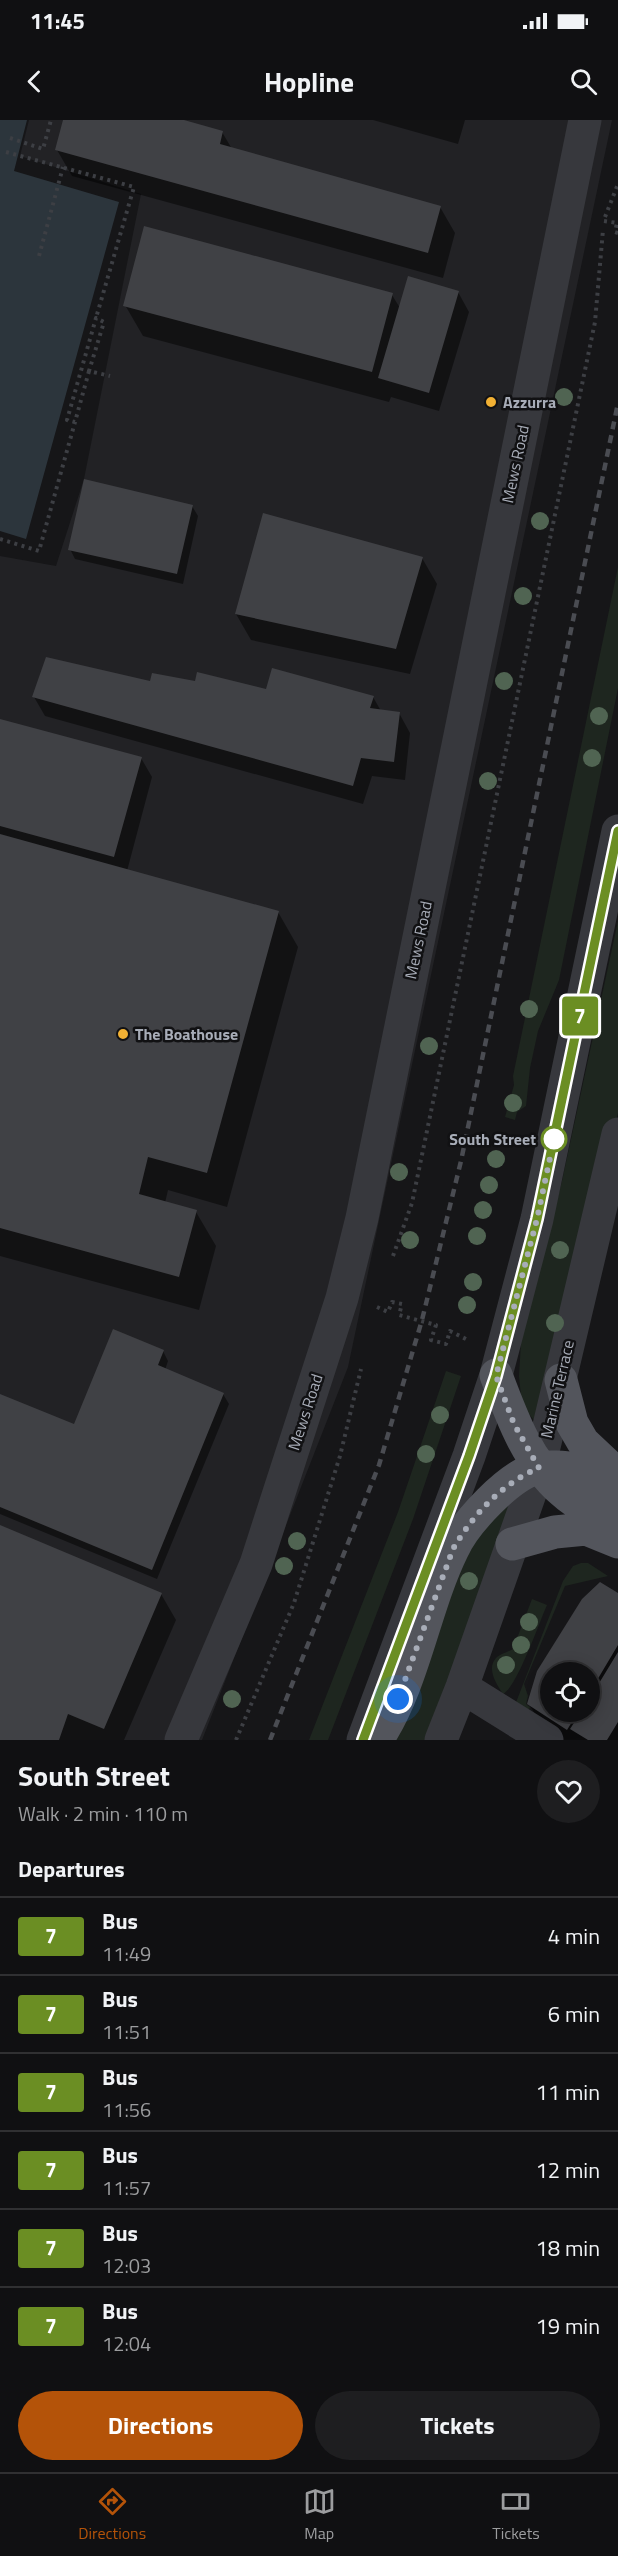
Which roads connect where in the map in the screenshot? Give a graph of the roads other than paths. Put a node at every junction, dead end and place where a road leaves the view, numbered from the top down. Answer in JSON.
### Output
{"nodes":[{"id":1,"x":585,"y":120,"type":"edge"},
{"id":2,"x":618,"y":831,"type":"edge"},
{"id":3,"x":618,"y":1134,"type":"edge"},
{"id":4,"x":499,"y":1363,"type":"junction"},
{"id":5,"x":561,"y":1380,"type":"junction"},
{"id":6,"x":539,"y":1468,"type":"junction"},
{"id":7,"x":618,"y":1475,"type":"edge"},
{"id":8,"x":618,"y":1494,"type":"edge"},
{"id":9,"x":618,"y":1528,"type":"edge"},
{"id":10,"x":618,"y":1542,"type":"edge"},
{"id":11,"x":512,"y":1544,"type":"junction"},
{"id":12,"x":462,"y":1687,"type":"junction"},
{"id":13,"x":181,"y":1740,"type":"edge"},
{"id":14,"x":363,"y":1740,"type":"edge"},
{"id":15,"x":377,"y":1740,"type":"edge"},
{"id":16,"x":441,"y":1740,"type":"edge"},
{"id":17,"x":547,"y":1740,"type":"edge"}],
"edges":[{"from":1,"to":13,"type":"street","name":"Mews Road"},
{"from":2,"to":4,"type":"street"},
{"from":3,"to":5,"type":"street","name":"Marine Terrace"},
{"from":4,"to":6,"type":"main road"},
{"from":4,"to":14,"type":"street"},
{"from":5,"to":6,"type":"street","name":"Marine Terrace"},
{"from":5,"to":7,"type":"main road"},
{"from":6,"to":8,"type":"main road"},
{"from":6,"to":9,"type":"main road"},
{"from":6,"to":11,"type":"street","name":"Marine Terrace"},
{"from":6,"to":15,"type":"main road"},
{"from":10,"to":11,"type":"main road"},
{"from":11,"to":12,"type":"street","name":"Marine Terrace"},
{"from":12,"to":16,"type":"street","name":"Marine Terrace"},
{"from":12,"to":17,"type":"street"}]}
